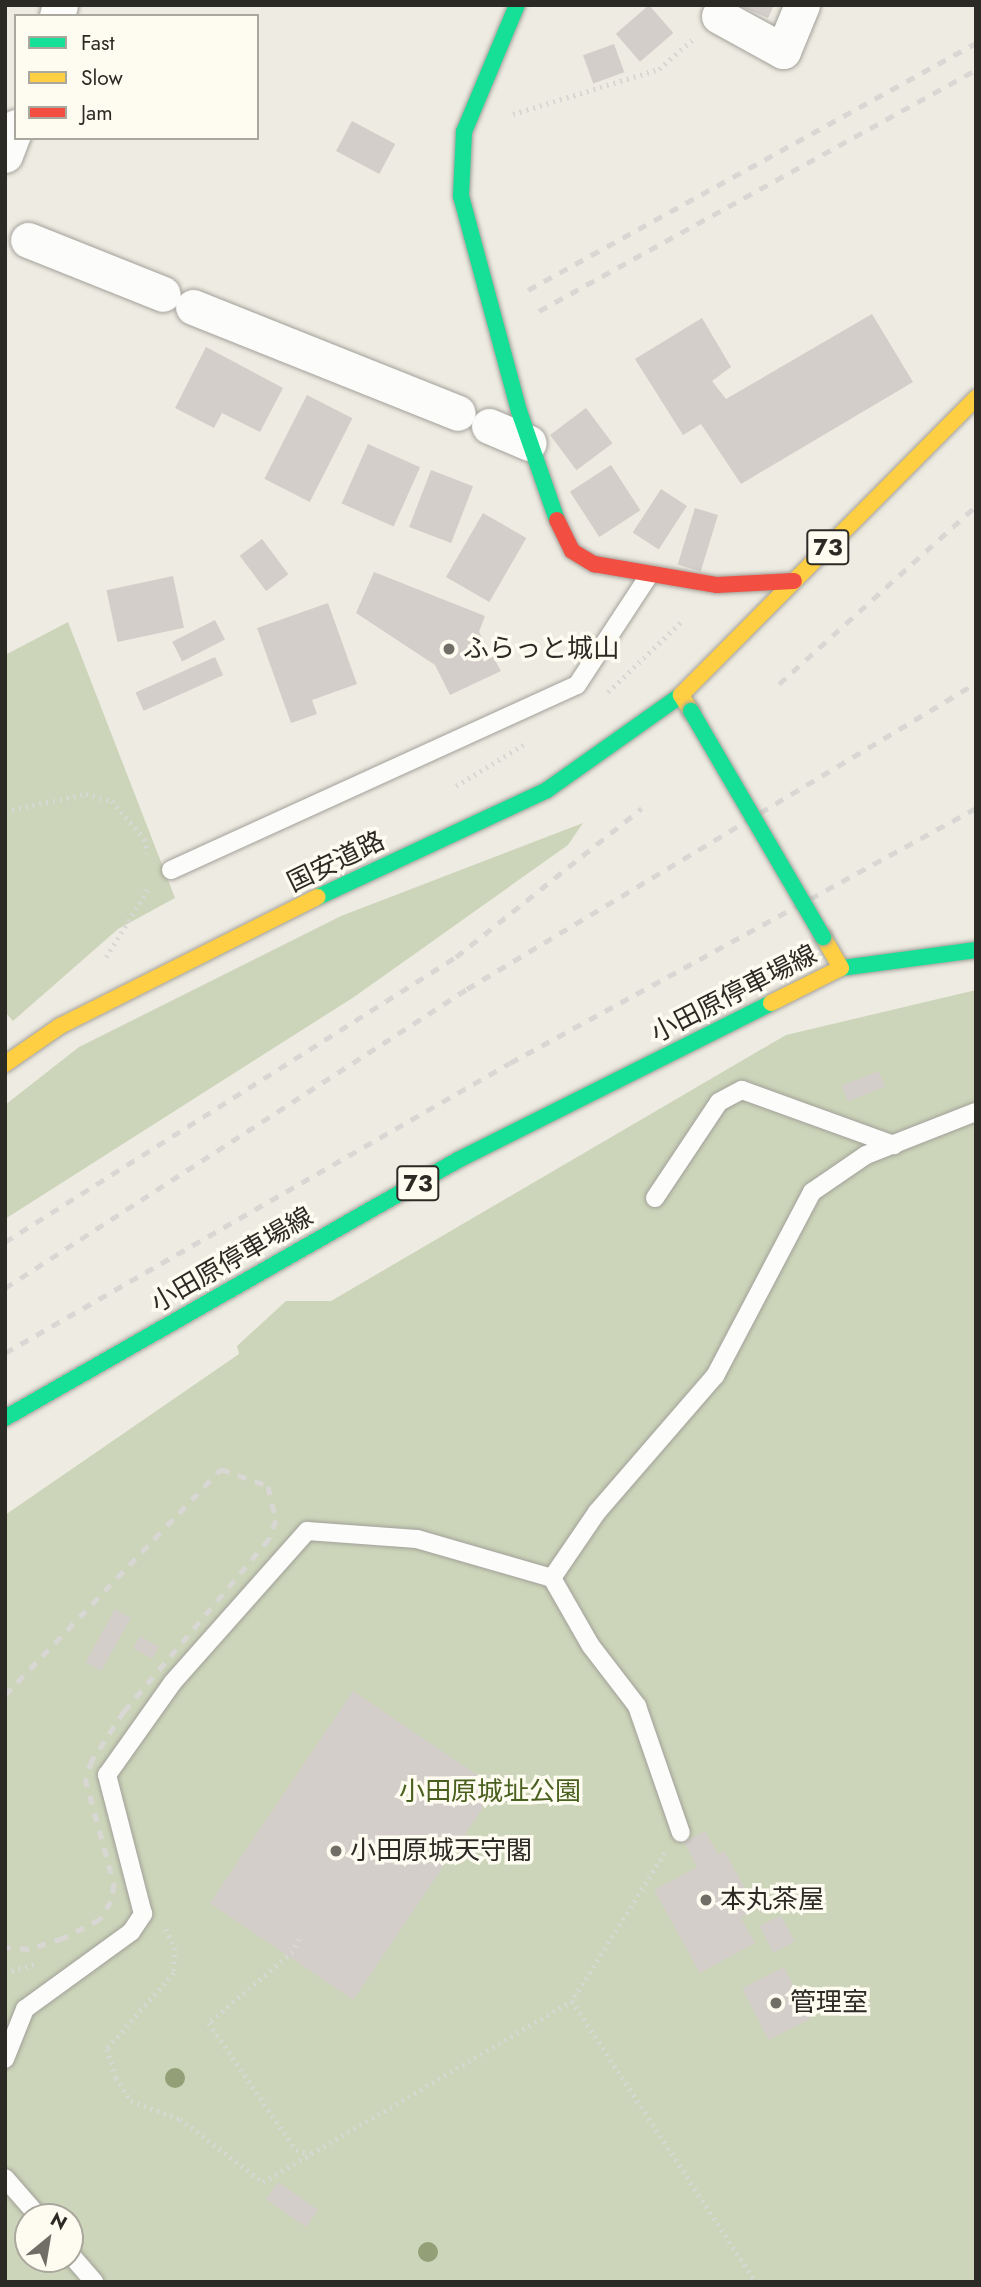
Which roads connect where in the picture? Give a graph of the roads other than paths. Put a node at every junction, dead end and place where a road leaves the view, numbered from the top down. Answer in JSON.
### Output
{"nodes":[{"id":1,"x":517,"y":5,"type":"edge"},
{"id":2,"x":802,"y":5,"type":"edge"},
{"id":3,"x":719,"y":16,"type":"road end"},
{"id":4,"x":14,"y":132,"type":"edge"},
{"id":5,"x":5,"y":155,"type":"edge"},
{"id":6,"x":28,"y":240,"type":"dead end"},
{"id":7,"x":976,"y":398,"type":"edge"},
{"id":8,"x":529,"y":443,"type":"junction"},
{"id":9,"x":648,"y":577,"type":"junction"},
{"id":10,"x":794,"y":582,"type":"junction"},
{"id":11,"x":681,"y":695,"type":"junction"},
{"id":12,"x":171,"y":870,"type":"dead end"},
{"id":13,"x":976,"y":950,"type":"edge"},
{"id":14,"x":841,"y":968,"type":"junction"},
{"id":15,"x":5,"y":1064,"type":"edge"},
{"id":16,"x":976,"y":1112,"type":"edge"},
{"id":17,"x":894,"y":1145,"type":"junction"},
{"id":18,"x":655,"y":1198,"type":"dead end"},
{"id":19,"x":5,"y":1418,"type":"edge"},
{"id":20,"x":552,"y":1578,"type":"junction"},
{"id":21,"x":681,"y":1833,"type":"road end"},
{"id":22,"x":5,"y":2059,"type":"edge"},
{"id":23,"x":5,"y":2178,"type":"edge"},
{"id":24,"x":26,"y":2203,"type":"edge"}],
"edges":[{"from":1,"to":8,"type":"street"},
{"from":2,"to":3,"type":"street"},
{"from":4,"to":5,"type":"street"},
{"from":6,"to":8,"type":"street"},
{"from":7,"to":10,"type":"street","number":"73"},
{"from":8,"to":9,"type":"street"},
{"from":9,"to":10,"type":"street"},
{"from":9,"to":12,"type":"lane"},
{"from":10,"to":11,"type":"street","number":"73"},
{"from":11,"to":14,"type":"street","name":"小田原停車場線","bridge":true},
{"from":11,"to":15,"type":"street","name":"国安道路"},
{"from":13,"to":14,"type":"street"},
{"from":14,"to":19,"type":"street","name":"小田原停車場線","number":"73"},
{"from":16,"to":17,"type":"lane"},
{"from":17,"to":18,"type":"lane"},
{"from":17,"to":20,"type":"lane"},
{"from":20,"to":21,"type":"lane"},
{"from":20,"to":22,"type":"lane"},
{"from":23,"to":24,"type":"lane"}]}
